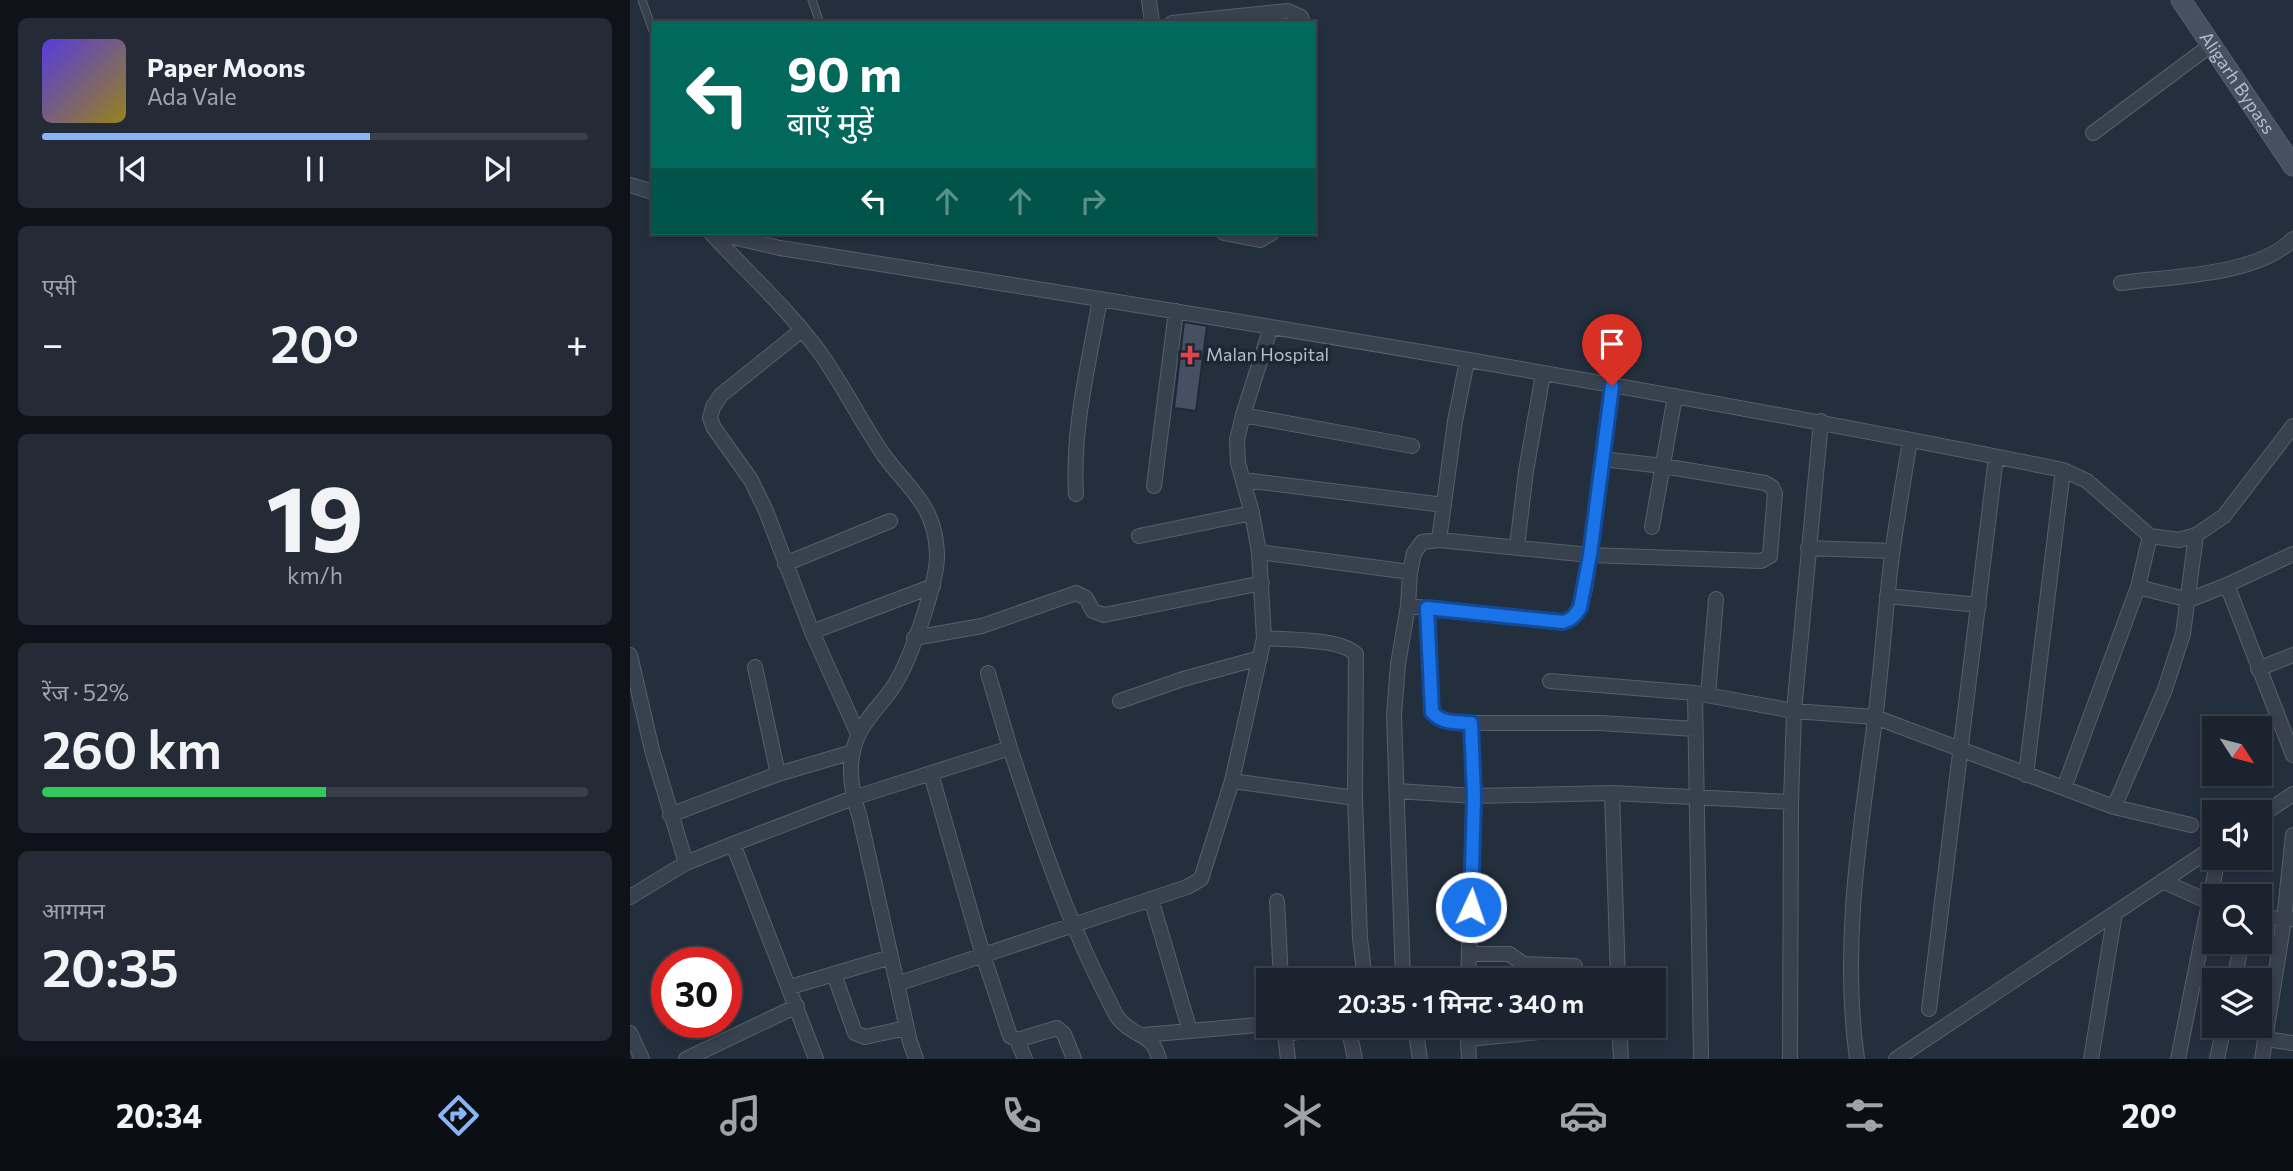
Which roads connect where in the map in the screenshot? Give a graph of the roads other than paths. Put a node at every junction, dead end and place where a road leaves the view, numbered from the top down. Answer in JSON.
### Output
{"nodes":[{"id":1,"x":642,"y":0,"type":"edge"},
{"id":2,"x":812,"y":0,"type":"edge"},
{"id":3,"x":1149,"y":0,"type":"edge"},
{"id":4,"x":2181,"y":0,"type":"edge"},
{"id":5,"x":819,"y":21,"type":"edge"},
{"id":6,"x":1152,"y":21,"type":"edge"},
{"id":7,"x":1192,"y":21,"type":"edge"},
{"id":8,"x":1302,"y":21,"type":"edge"},
{"id":9,"x":651,"y":25,"type":"edge"},
{"id":10,"x":2211,"y":45,"type":"junction"},
{"id":11,"x":2092,"y":133,"type":"dead end"},
{"id":12,"x":2293,"y":166,"type":"edge"},
{"id":13,"x":630,"y":185,"type":"edge"},
{"id":14,"x":651,"y":191,"type":"edge"},
{"id":15,"x":713,"y":235,"type":"edge"},
{"id":16,"x":725,"y":235,"type":"edge"},
{"id":17,"x":1234,"y":235,"type":"edge"},
{"id":18,"x":1269,"y":235,"type":"edge"},
{"id":19,"x":2293,"y":239,"type":"edge"},
{"id":20,"x":2121,"y":283,"type":"dead end"},
{"id":21,"x":1100,"y":299,"type":"junction"},
{"id":22,"x":1176,"y":311,"type":"junction"},
{"id":23,"x":1271,"y":327,"type":"junction"},
{"id":24,"x":802,"y":330,"type":"junction"},
{"id":25,"x":1467,"y":361,"type":"junction"},
{"id":26,"x":1543,"y":374,"type":"junction"},
{"id":27,"x":1612,"y":386,"type":"junction"},
{"id":28,"x":1675,"y":396,"type":"junction"},
{"id":29,"x":1243,"y":415,"type":"junction"},
{"id":30,"x":1821,"y":421,"type":"junction"},
{"id":31,"x":2293,"y":426,"type":"edge"},
{"id":32,"x":1910,"y":440,"type":"junction"},
{"id":33,"x":1412,"y":446,"type":"dead end"},
{"id":34,"x":1996,"y":457,"type":"junction"},
{"id":35,"x":1602,"y":459,"type":"junction"},
{"id":36,"x":1664,"y":466,"type":"junction"},
{"id":37,"x":2063,"y":470,"type":"junction"},
{"id":38,"x":1244,"y":480,"type":"junction"},
{"id":39,"x":1154,"y":486,"type":"dead end"},
{"id":40,"x":1076,"y":494,"type":"dead end"},
{"id":41,"x":1444,"y":505,"type":"junction"},
{"id":42,"x":1252,"y":513,"type":"junction"},
{"id":43,"x":890,"y":521,"type":"dead end"},
{"id":44,"x":1652,"y":527,"type":"dead end"},
{"id":45,"x":1139,"y":536,"type":"dead end"},
{"id":46,"x":2150,"y":536,"type":"junction"},
{"id":47,"x":2196,"y":536,"type":"junction"},
{"id":48,"x":1439,"y":540,"type":"junction"},
{"id":49,"x":1517,"y":547,"type":"junction"},
{"id":50,"x":1808,"y":548,"type":"junction"},
{"id":51,"x":1892,"y":551,"type":"junction"},
{"id":52,"x":1259,"y":552,"type":"junction"},
{"id":53,"x":2293,"y":554,"type":"edge"},
{"id":54,"x":1590,"y":555,"type":"junction"},
{"id":55,"x":785,"y":564,"type":"junction"},
{"id":56,"x":1410,"y":572,"type":"junction"},
{"id":57,"x":1262,"y":583,"type":"junction"},
{"id":58,"x":2227,"y":585,"type":"junction"},
{"id":59,"x":933,"y":586,"type":"junction"},
{"id":60,"x":2138,"y":587,"type":"junction"},
{"id":61,"x":1887,"y":596,"type":"junction"},
{"id":62,"x":1716,"y":599,"type":"dead end"},
{"id":63,"x":2189,"y":600,"type":"junction"},
{"id":64,"x":1979,"y":605,"type":"junction"},
{"id":65,"x":1408,"y":606,"type":"junction"},
{"id":66,"x":1427,"y":608,"type":"junction"},
{"id":67,"x":812,"y":632,"type":"junction"},
{"id":68,"x":914,"y":638,"type":"junction"},
{"id":69,"x":1265,"y":638,"type":"junction"},
{"id":70,"x":630,"y":654,"type":"edge"},
{"id":71,"x":2293,"y":655,"type":"edge"},
{"id":72,"x":1260,"y":658,"type":"junction"},
{"id":73,"x":755,"y":667,"type":"dead end"},
{"id":74,"x":2258,"y":669,"type":"junction"},
{"id":75,"x":632,"y":673,"type":"edge"},
{"id":76,"x":988,"y":673,"type":"dead end"},
{"id":77,"x":1550,"y":681,"type":"dead end"},
{"id":78,"x":1702,"y":694,"type":"junction"},
{"id":79,"x":1120,"y":701,"type":"dead end"},
{"id":80,"x":1794,"y":711,"type":"junction"},
{"id":81,"x":1875,"y":717,"type":"junction"},
{"id":82,"x":1471,"y":723,"type":"junction"},
{"id":83,"x":1695,"y":729,"type":"junction"},
{"id":84,"x":858,"y":734,"type":"junction"},
{"id":85,"x":1010,"y":748,"type":"junction"},
{"id":86,"x":1962,"y":751,"type":"junction"},
{"id":87,"x":853,"y":752,"type":"junction"},
{"id":88,"x":2293,"y":755,"type":"edge"},
{"id":89,"x":778,"y":774,"type":"junction"},
{"id":90,"x":931,"y":775,"type":"junction"},
{"id":91,"x":2026,"y":775,"type":"junction"},
{"id":92,"x":1232,"y":781,"type":"junction"},
{"id":93,"x":2064,"y":788,"type":"junction"},
{"id":94,"x":1396,"y":791,"type":"junction"},
{"id":95,"x":1612,"y":793,"type":"junction"},
{"id":96,"x":2293,"y":794,"type":"edge"},
{"id":97,"x":1698,"y":795,"type":"junction"},
{"id":98,"x":1474,"y":796,"type":"junction"},
{"id":99,"x":853,"y":798,"type":"junction"},
{"id":100,"x":1355,"y":798,"type":"junction"},
{"id":101,"x":1791,"y":802,"type":"junction"},
{"id":102,"x":2114,"y":807,"type":"junction"},
{"id":103,"x":2272,"y":808,"type":"edge"},
{"id":104,"x":670,"y":815,"type":"junction"},
{"id":105,"x":2191,"y":825,"type":"dead end"},
{"id":106,"x":2293,"y":835,"type":"edge"},
{"id":107,"x":733,"y":844,"type":"junction"},
{"id":108,"x":2202,"y":855,"type":"edge"},
{"id":109,"x":686,"y":863,"type":"junction"},
{"id":110,"x":2162,"y":881,"type":"junction"},
{"id":111,"x":630,"y":897,"type":"edge"},
{"id":112,"x":1151,"y":899,"type":"junction"},
{"id":113,"x":2202,"y":899,"type":"edge"},
{"id":114,"x":1277,"y":901,"type":"dead end"},
{"id":115,"x":2115,"y":913,"type":"junction"},
{"id":116,"x":2289,"y":920,"type":"edge"},
{"id":117,"x":1074,"y":924,"type":"junction"},
{"id":118,"x":2202,"y":949,"type":"edge"},
{"id":119,"x":1469,"y":954,"type":"junction"},
{"id":120,"x":983,"y":955,"type":"junction"},
{"id":121,"x":891,"y":957,"type":"junction"},
{"id":122,"x":1575,"y":966,"type":"dead end"},
{"id":123,"x":1280,"y":968,"type":"edge"},
{"id":124,"x":1363,"y":968,"type":"edge"},
{"id":125,"x":1403,"y":968,"type":"edge"},
{"id":126,"x":1468,"y":968,"type":"edge"},
{"id":127,"x":1618,"y":968,"type":"edge"},
{"id":128,"x":834,"y":974,"type":"junction"},
{"id":129,"x":897,"y":984,"type":"junction"},
{"id":130,"x":790,"y":987,"type":"junction"},
{"id":131,"x":797,"y":1006,"type":"junction"},
{"id":132,"x":1929,"y":1009,"type":"dead end"},
{"id":133,"x":1256,"y":1025,"type":"edge"},
{"id":134,"x":906,"y":1028,"type":"junction"},
{"id":135,"x":1190,"y":1031,"type":"junction"},
{"id":136,"x":630,"y":1033,"type":"edge"},
{"id":137,"x":1144,"y":1035,"type":"junction"},
{"id":138,"x":1285,"y":1038,"type":"edge"},
{"id":139,"x":1351,"y":1038,"type":"edge"},
{"id":140,"x":1417,"y":1038,"type":"edge"},
{"id":141,"x":1467,"y":1038,"type":"edge"},
{"id":142,"x":1620,"y":1038,"type":"edge"},
{"id":143,"x":2221,"y":1038,"type":"edge"},
{"id":144,"x":2266,"y":1039,"type":"junction"},
{"id":145,"x":1017,"y":1040,"type":"junction"},
{"id":146,"x":2293,"y":1043,"type":"edge"},
{"id":147,"x":642,"y":1059,"type":"edge"},
{"id":148,"x":686,"y":1059,"type":"edge"},
{"id":149,"x":816,"y":1059,"type":"edge"},
{"id":150,"x":916,"y":1059,"type":"edge"},
{"id":151,"x":1025,"y":1059,"type":"edge"},
{"id":152,"x":1074,"y":1059,"type":"edge"},
{"id":153,"x":1159,"y":1059,"type":"edge"},
{"id":154,"x":1288,"y":1059,"type":"edge"},
{"id":155,"x":1355,"y":1059,"type":"edge"},
{"id":156,"x":1420,"y":1059,"type":"edge"},
{"id":157,"x":1469,"y":1059,"type":"edge"},
{"id":158,"x":1621,"y":1059,"type":"edge"},
{"id":159,"x":1701,"y":1059,"type":"edge"},
{"id":160,"x":1790,"y":1059,"type":"edge"},
{"id":161,"x":1857,"y":1059,"type":"edge"},
{"id":162,"x":1896,"y":1059,"type":"edge"},
{"id":163,"x":2091,"y":1059,"type":"edge"},
{"id":164,"x":2178,"y":1059,"type":"edge"},
{"id":165,"x":2217,"y":1059,"type":"edge"},
{"id":166,"x":2262,"y":1059,"type":"edge"}],
"edges":[{"from":1,"to":9,"type":"lane"},
{"from":2,"to":5,"type":"lane"},
{"from":3,"to":6,"type":"street"},
{"from":4,"to":10,"type":"main road","name":"Aligarh Bypass"},
{"from":7,"to":8,"type":"street"},
{"from":10,"to":11,"type":"street"},
{"from":10,"to":12,"type":"main road","name":"Aligarh Bypass"},
{"from":13,"to":14,"type":"street"},
{"from":15,"to":24,"type":"street"},
{"from":16,"to":21,"type":"street"},
{"from":17,"to":18,"type":"street"},
{"from":19,"to":20,"type":"street"},
{"from":21,"to":22,"type":"street"},
{"from":21,"to":40,"type":"street"},
{"from":22,"to":23,"type":"street"},
{"from":22,"to":39,"type":"street"},
{"from":23,"to":25,"type":"street"},
{"from":23,"to":29,"type":"street"},
{"from":24,"to":55,"type":"street"},
{"from":24,"to":59,"type":"street"},
{"from":25,"to":26,"type":"street"},
{"from":25,"to":41,"type":"street"},
{"from":26,"to":27,"type":"street"},
{"from":26,"to":49,"type":"street"},
{"from":27,"to":28,"type":"street"},
{"from":27,"to":35,"type":"street"},
{"from":28,"to":30,"type":"street"},
{"from":28,"to":36,"type":"street"},
{"from":29,"to":33,"type":"street"},
{"from":29,"to":38,"type":"street"},
{"from":30,"to":32,"type":"street"},
{"from":30,"to":50,"type":"street"},
{"from":31,"to":47,"type":"street"},
{"from":32,"to":34,"type":"street"},
{"from":32,"to":51,"type":"street"},
{"from":34,"to":37,"type":"street"},
{"from":34,"to":64,"type":"street"},
{"from":35,"to":36,"type":"street"},
{"from":35,"to":54,"type":"street"},
{"from":36,"to":44,"type":"street"},
{"from":36,"to":54,"type":"street"},
{"from":37,"to":46,"type":"street"},
{"from":37,"to":91,"type":"street"},
{"from":38,"to":41,"type":"street"},
{"from":38,"to":42,"type":"street"},
{"from":41,"to":48,"type":"street"},
{"from":42,"to":45,"type":"street"},
{"from":42,"to":52,"type":"street"},
{"from":43,"to":55,"type":"street"},
{"from":46,"to":47,"type":"street"},
{"from":46,"to":60,"type":"street"},
{"from":47,"to":63,"type":"street"},
{"from":48,"to":49,"type":"street"},
{"from":48,"to":56,"type":"street"},
{"from":49,"to":54,"type":"street"},
{"from":50,"to":51,"type":"street"},
{"from":50,"to":80,"type":"street"},
{"from":51,"to":61,"type":"street"},
{"from":52,"to":56,"type":"street"},
{"from":52,"to":57,"type":"street"},
{"from":53,"to":58,"type":"street"},
{"from":54,"to":66,"type":"street"},
{"from":55,"to":67,"type":"street"},
{"from":56,"to":65,"type":"street"},
{"from":57,"to":68,"type":"street"},
{"from":57,"to":69,"type":"street"},
{"from":58,"to":63,"type":"street"},
{"from":58,"to":74,"type":"street"},
{"from":59,"to":67,"type":"street"},
{"from":59,"to":68,"type":"street"},
{"from":60,"to":63,"type":"street"},
{"from":60,"to":93,"type":"street"},
{"from":61,"to":64,"type":"street"},
{"from":61,"to":81,"type":"street"},
{"from":62,"to":78,"type":"street"},
{"from":63,"to":102,"type":"street"},
{"from":64,"to":86,"type":"street"},
{"from":65,"to":66,"type":"street"},
{"from":65,"to":94,"type":"street"},
{"from":66,"to":82,"type":"street"},
{"from":67,"to":84,"type":"street"},
{"from":68,"to":84,"type":"street"},
{"from":69,"to":72,"type":"street"},
{"from":69,"to":100,"type":"street"},
{"from":70,"to":75,"type":"street"},
{"from":71,"to":74,"type":"street"},
{"from":72,"to":79,"type":"street"},
{"from":72,"to":92,"type":"street"},
{"from":73,"to":89,"type":"street"},
{"from":74,"to":88,"type":"street"},
{"from":75,"to":104,"type":"street"},
{"from":76,"to":85,"type":"street"},
{"from":77,"to":78,"type":"street"},
{"from":78,"to":80,"type":"street"},
{"from":78,"to":83,"type":"street"},
{"from":80,"to":81,"type":"street"},
{"from":80,"to":101,"type":"street"},
{"from":81,"to":86,"type":"street"},
{"from":81,"to":161,"type":"street"},
{"from":82,"to":83,"type":"street"},
{"from":82,"to":98,"type":"street"},
{"from":83,"to":97,"type":"street"},
{"from":84,"to":87,"type":"street"},
{"from":85,"to":90,"type":"street"},
{"from":85,"to":117,"type":"street"},
{"from":86,"to":91,"type":"street"},
{"from":86,"to":132,"type":"street"},
{"from":87,"to":89,"type":"street"},
{"from":87,"to":99,"type":"street"},
{"from":89,"to":104,"type":"street"},
{"from":90,"to":99,"type":"street"},
{"from":90,"to":120,"type":"street"},
{"from":91,"to":93,"type":"street"},
{"from":92,"to":100,"type":"street"},
{"from":92,"to":112,"type":"street"},
{"from":93,"to":102,"type":"street"},
{"from":94,"to":98,"type":"street"},
{"from":94,"to":125,"type":"street"},
{"from":95,"to":97,"type":"street"},
{"from":95,"to":98,"type":"street"},
{"from":95,"to":127,"type":"street"},
{"from":96,"to":103,"type":"street"},
{"from":97,"to":101,"type":"street"},
{"from":97,"to":159,"type":"street"},
{"from":98,"to":119,"type":"street"},
{"from":99,"to":107,"type":"street"},
{"from":99,"to":121,"type":"street"},
{"from":100,"to":124,"type":"street"},
{"from":101,"to":160,"type":"street"},
{"from":102,"to":105,"type":"street"},
{"from":104,"to":109,"type":"street"},
{"from":106,"to":116,"type":"street"},
{"from":107,"to":109,"type":"street"},
{"from":107,"to":130,"type":"street"},
{"from":108,"to":110,"type":"street"},
{"from":109,"to":111,"type":"street"},
{"from":110,"to":113,"type":"street"},
{"from":110,"to":115,"type":"street"},
{"from":112,"to":117,"type":"street"},
{"from":112,"to":135,"type":"street"},
{"from":114,"to":123,"type":"street"},
{"from":115,"to":162,"type":"street"},
{"from":115,"to":163,"type":"street"},
{"from":116,"to":144,"type":"street"},
{"from":117,"to":120,"type":"street"},
{"from":117,"to":137,"type":"street"},
{"from":118,"to":164,"type":"street"},
{"from":119,"to":122,"type":"street"},
{"from":119,"to":126,"type":"street"},
{"from":120,"to":129,"type":"street"},
{"from":120,"to":145,"type":"street"},
{"from":121,"to":128,"type":"street"},
{"from":121,"to":129,"type":"street"},
{"from":128,"to":130,"type":"street"},
{"from":128,"to":134,"type":"street"},
{"from":129,"to":134,"type":"street"},
{"from":130,"to":131,"type":"street"},
{"from":131,"to":148,"type":"street"},
{"from":131,"to":149,"type":"street"},
{"from":133,"to":135,"type":"street"},
{"from":134,"to":150,"type":"street"},
{"from":135,"to":137,"type":"street"},
{"from":136,"to":147,"type":"street"},
{"from":137,"to":153,"type":"street"},
{"from":138,"to":154,"type":"street"},
{"from":139,"to":155,"type":"street"},
{"from":140,"to":156,"type":"street"},
{"from":141,"to":157,"type":"street"},
{"from":142,"to":158,"type":"street"},
{"from":143,"to":165,"type":"street"},
{"from":144,"to":146,"type":"street"},
{"from":144,"to":166,"type":"street"},
{"from":145,"to":151,"type":"street"},
{"from":145,"to":152,"type":"street"}]}
